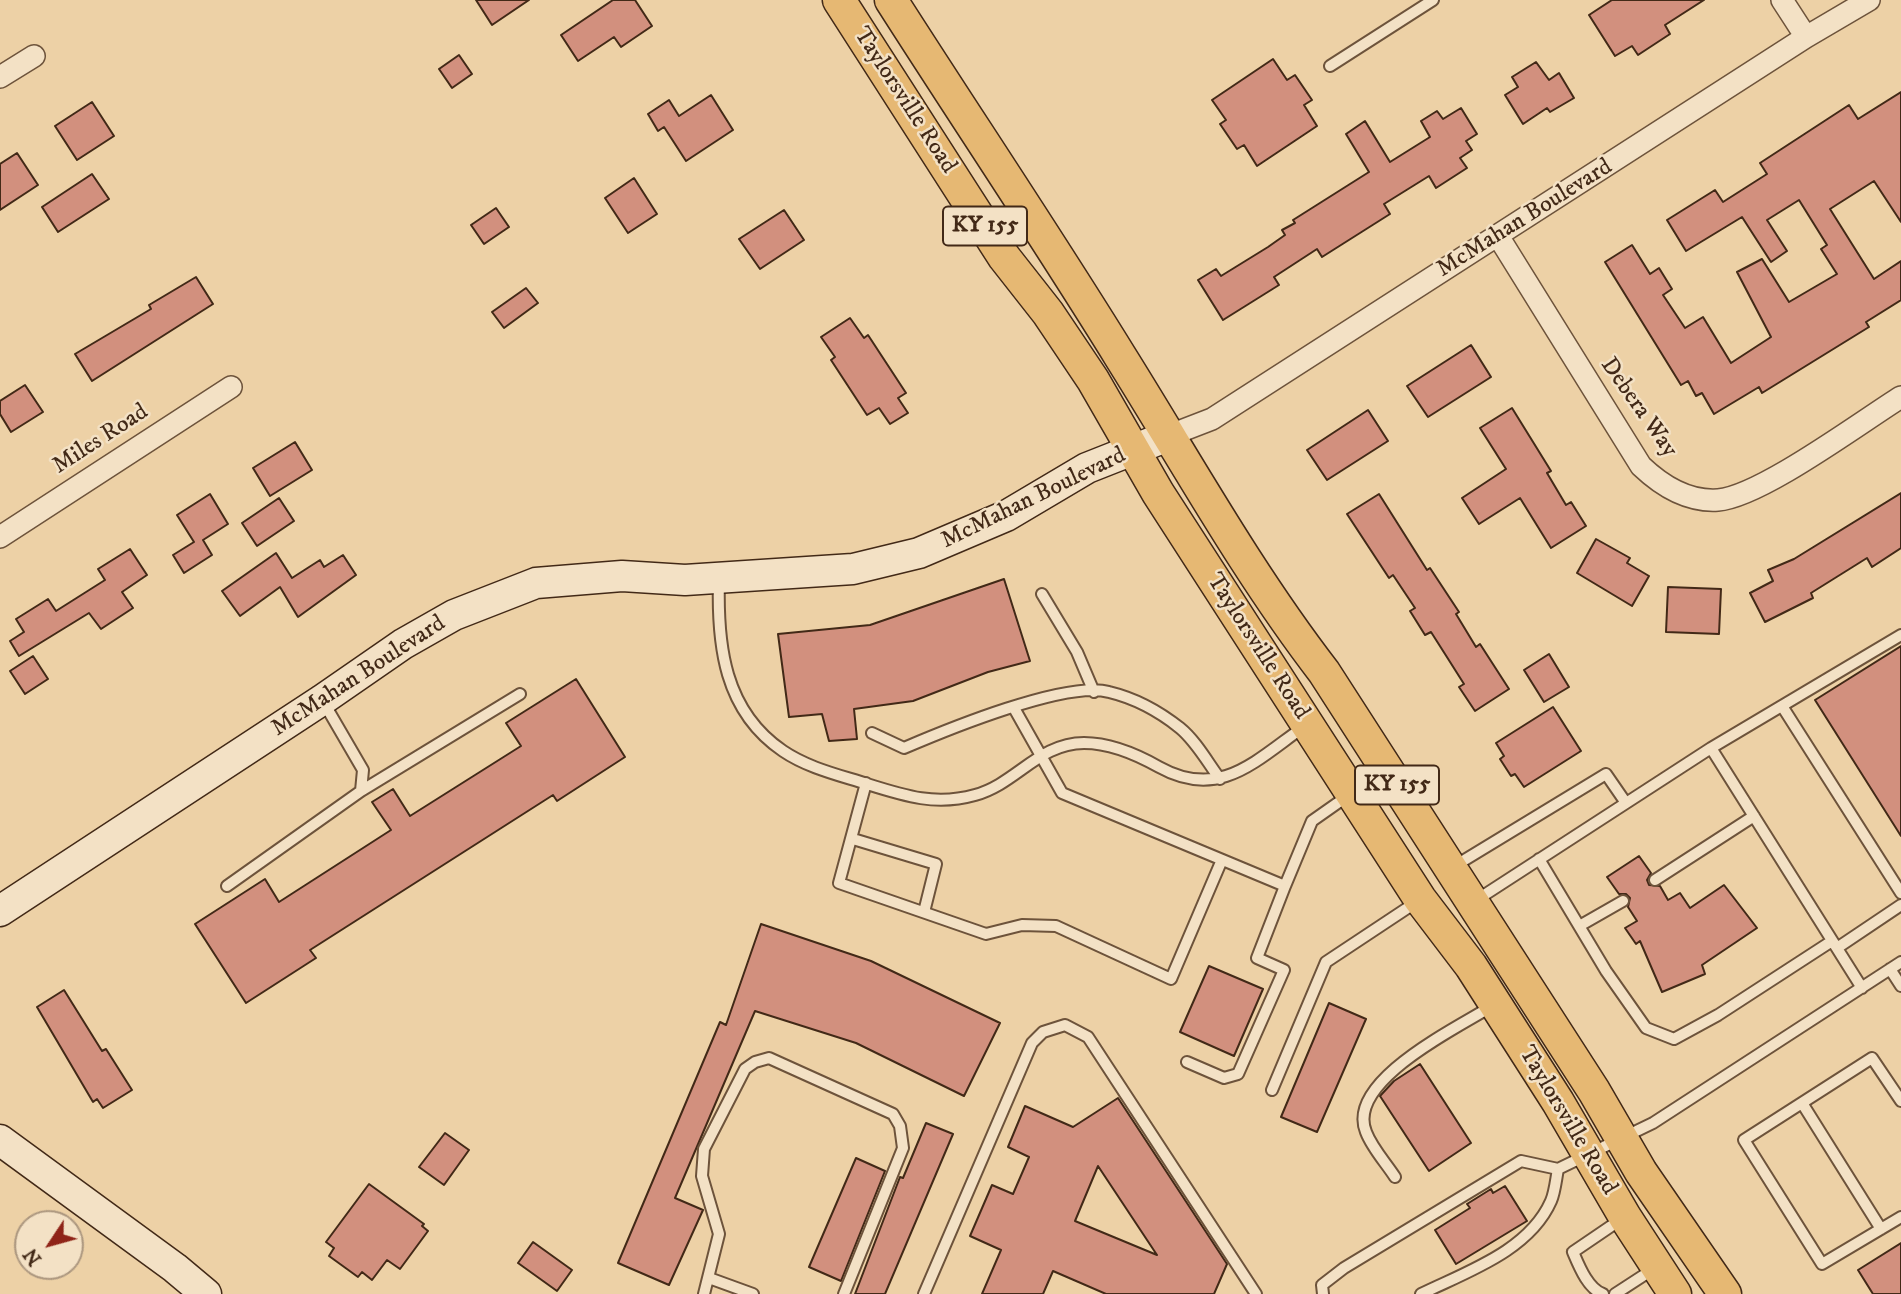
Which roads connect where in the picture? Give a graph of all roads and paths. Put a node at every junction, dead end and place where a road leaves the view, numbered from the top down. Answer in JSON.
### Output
{"nodes":[{"id":1,"x":839,"y":0,"type":"edge"},
{"id":2,"x":891,"y":0,"type":"edge"},
{"id":3,"x":1433,"y":0,"type":"edge"},
{"id":4,"x":1782,"y":0,"type":"edge"},
{"id":5,"x":1869,"y":0,"type":"edge"},
{"id":6,"x":1805,"y":37,"type":"junction"},
{"id":7,"x":34,"y":56,"type":"dead end"},
{"id":8,"x":1330,"y":66,"type":"dead end"},
{"id":9,"x":0,"y":77,"type":"edge"},
{"id":10,"x":1498,"y":236,"type":"junction"},
{"id":11,"x":231,"y":387,"type":"dead end"},
{"id":12,"x":1901,"y":397,"type":"edge"},
{"id":13,"x":1168,"y":436,"type":"junction"},
{"id":14,"x":1133,"y":450,"type":"junction"},
{"id":15,"x":0,"y":537,"type":"edge"},
{"id":16,"x":719,"y":578,"type":"junction"},
{"id":17,"x":1042,"y":594,"type":"dead end"},
{"id":18,"x":1901,"y":635,"type":"edge"},
{"id":19,"x":1094,"y":692,"type":"junction"},
{"id":20,"x":520,"y":694,"type":"dead end"},
{"id":21,"x":323,"y":700,"type":"junction"},
{"id":22,"x":1783,"y":706,"type":"junction"},
{"id":23,"x":1014,"y":708,"type":"junction"},
{"id":24,"x":1308,"y":724,"type":"junction"},
{"id":25,"x":872,"y":733,"type":"dead end"},
{"id":26,"x":1711,"y":748,"type":"junction"},
{"id":27,"x":1040,"y":755,"type":"junction"},
{"id":28,"x":1220,"y":779,"type":"junction"},
{"id":29,"x":866,"y":783,"type":"junction"},
{"id":30,"x":361,"y":791,"type":"junction"},
{"id":31,"x":1352,"y":794,"type":"junction"},
{"id":32,"x":1626,"y":803,"type":"junction"},
{"id":33,"x":1754,"y":816,"type":"junction"},
{"id":34,"x":853,"y":839,"type":"junction"},
{"id":35,"x":1539,"y":859,"type":"junction"},
{"id":36,"x":1221,"y":862,"type":"junction"},
{"id":37,"x":1451,"y":869,"type":"junction"},
{"id":38,"x":1655,"y":880,"type":"dead end"},
{"id":39,"x":227,"y":886,"type":"dead end"},
{"id":40,"x":1285,"y":886,"type":"junction"},
{"id":41,"x":1901,"y":893,"type":"edge"},
{"id":42,"x":1420,"y":899,"type":"junction"},
{"id":43,"x":1623,"y":901,"type":"dead end"},
{"id":44,"x":1473,"y":903,"type":"junction"},
{"id":45,"x":1901,"y":905,"type":"edge"},
{"id":46,"x":0,"y":911,"type":"edge"},
{"id":47,"x":924,"y":912,"type":"junction"},
{"id":48,"x":1581,"y":925,"type":"junction"},
{"id":49,"x":1835,"y":944,"type":"junction"},
{"id":50,"x":1901,"y":962,"type":"edge"},
{"id":51,"x":1890,"y":969,"type":"junction"},
{"id":52,"x":1901,"y":986,"type":"edge"},
{"id":53,"x":1862,"y":988,"type":"junction"},
{"id":54,"x":1495,"y":1004,"type":"junction"},
{"id":55,"x":1187,"y":1062,"type":"dead end"},
{"id":56,"x":1272,"y":1090,"type":"dead end"},
{"id":57,"x":1901,"y":1101,"type":"edge"},
{"id":58,"x":1802,"y":1103,"type":"junction"},
{"id":59,"x":1621,"y":1138,"type":"junction"},
{"id":60,"x":0,"y":1140,"type":"edge"},
{"id":61,"x":1589,"y":1153,"type":"junction"},
{"id":62,"x":1558,"y":1169,"type":"junction"},
{"id":63,"x":1395,"y":1177,"type":"dead end"},
{"id":64,"x":1625,"y":1217,"type":"junction"},
{"id":65,"x":1901,"y":1217,"type":"edge"},
{"id":66,"x":1881,"y":1229,"type":"junction"},
{"id":67,"x":1657,"y":1266,"type":"junction"},
{"id":68,"x":709,"y":1278,"type":"junction"},
{"id":69,"x":205,"y":1294,"type":"edge"},
{"id":70,"x":704,"y":1294,"type":"edge"},
{"id":71,"x":753,"y":1294,"type":"edge"},
{"id":72,"x":844,"y":1294,"type":"edge"},
{"id":73,"x":924,"y":1294,"type":"edge"},
{"id":74,"x":1256,"y":1294,"type":"edge"},
{"id":75,"x":1323,"y":1294,"type":"edge"},
{"id":76,"x":1421,"y":1294,"type":"edge"},
{"id":77,"x":1603,"y":1294,"type":"edge"},
{"id":78,"x":1615,"y":1294,"type":"edge"},
{"id":79,"x":1675,"y":1294,"type":"edge"},
{"id":80,"x":1725,"y":1294,"type":"edge"}],
"edges":[{"from":1,"to":14,"type":"main road","name":"Taylorsville Road","number":"KY 155"},
{"from":2,"to":13,"type":"main road","name":"Taylorsville Road","number":"KY 155"},
{"from":3,"to":8,"type":"lane"},
{"from":4,"to":6,"type":"street"},
{"from":5,"to":6,"type":"street","name":"McMahan Boulevard"},
{"from":6,"to":10,"type":"street","name":"McMahan Boulevard"},
{"from":7,"to":9,"type":"street"},
{"from":10,"to":12,"type":"street","name":"Debera Way"},
{"from":10,"to":13,"type":"street","name":"McMahan Boulevard"},
{"from":11,"to":15,"type":"street","name":"Miles Road"},
{"from":13,"to":14,"type":"street","name":"McMahan Boulevard"},
{"from":13,"to":37,"type":"main road","name":"Taylorsville Road","number":"KY 155"},
{"from":14,"to":16,"type":"street","name":"McMahan Boulevard"},
{"from":14,"to":24,"type":"main road","name":"Taylorsville Road","number":"KY 155"},
{"from":16,"to":21,"type":"street","name":"McMahan Boulevard"},
{"from":16,"to":29,"type":"lane"},
{"from":17,"to":19,"type":"lane"},
{"from":18,"to":22,"type":"lane"},
{"from":19,"to":23,"type":"lane"},
{"from":19,"to":28,"type":"lane"},
{"from":20,"to":30,"type":"lane"},
{"from":21,"to":30,"type":"lane"},
{"from":21,"to":46,"type":"street","name":"McMahan Boulevard"},
{"from":22,"to":26,"type":"lane"},
{"from":22,"to":41,"type":"lane"},
{"from":23,"to":25,"type":"lane"},
{"from":23,"to":27,"type":"lane"},
{"from":24,"to":28,"type":"lane"},
{"from":24,"to":31,"type":"main road","name":"Taylorsville Road","number":"KY 155"},
{"from":26,"to":32,"type":"lane"},
{"from":26,"to":33,"type":"lane"},
{"from":27,"to":28,"type":"lane"},
{"from":27,"to":29,"type":"lane"},
{"from":27,"to":36,"type":"lane"},
{"from":29,"to":34,"type":"lane"},
{"from":30,"to":39,"type":"lane"},
{"from":31,"to":40,"type":"lane"},
{"from":31,"to":42,"type":"main road","name":"Taylorsville Road","number":"KY 155"},
{"from":32,"to":35,"type":"lane"},
{"from":32,"to":37,"type":"lane"},
{"from":33,"to":38,"type":"lane"},
{"from":33,"to":49,"type":"lane"},
{"from":34,"to":47,"type":"lane"},
{"from":34,"to":47,"type":"lane"},
{"from":35,"to":44,"type":"lane"},
{"from":35,"to":48,"type":"lane"},
{"from":36,"to":40,"type":"lane"},
{"from":36,"to":47,"type":"lane"},
{"from":37,"to":44,"type":"main road","name":"Taylorsville Road","number":"KY 155"},
{"from":40,"to":55,"type":"lane"},
{"from":42,"to":54,"type":"main road","name":"Taylorsville Road","number":"KY 155"},
{"from":42,"to":56,"type":"lane"},
{"from":43,"to":48,"type":"lane"},
{"from":44,"to":59,"type":"main road","name":"Taylorsville Road","number":"KY 155"},
{"from":45,"to":49,"type":"lane"},
{"from":48,"to":49,"type":"lane"},
{"from":49,"to":53,"type":"lane"},
{"from":50,"to":51,"type":"lane"},
{"from":51,"to":52,"type":"lane"},
{"from":51,"to":53,"type":"lane"},
{"from":53,"to":59,"type":"lane"},
{"from":54,"to":61,"type":"main road","name":"Taylorsville Road","number":"KY 155"},
{"from":54,"to":63,"type":"lane"},
{"from":57,"to":58,"type":"lane"},
{"from":58,"to":66,"type":"lane"},
{"from":58,"to":66,"type":"lane"},
{"from":59,"to":61,"type":"lane"},
{"from":59,"to":80,"type":"main road","name":"Taylorsville Road","number":"KY 155"},
{"from":60,"to":69,"type":"street"},
{"from":61,"to":62,"type":"lane"},
{"from":61,"to":64,"type":"main road","name":"Taylorsville Road","number":"KY 155"},
{"from":62,"to":75,"type":"lane"},
{"from":62,"to":76,"type":"lane"},
{"from":64,"to":67,"type":"main road","name":"Taylorsville Road","number":"KY 155"},
{"from":64,"to":77,"type":"lane"},
{"from":65,"to":66,"type":"lane"},
{"from":67,"to":78,"type":"lane"},
{"from":67,"to":79,"type":"main road","name":"Taylorsville Road","number":"KY 155"},
{"from":68,"to":70,"type":"lane"},
{"from":68,"to":71,"type":"lane"},
{"from":68,"to":72,"type":"lane"},
{"from":73,"to":74,"type":"lane"}]}
